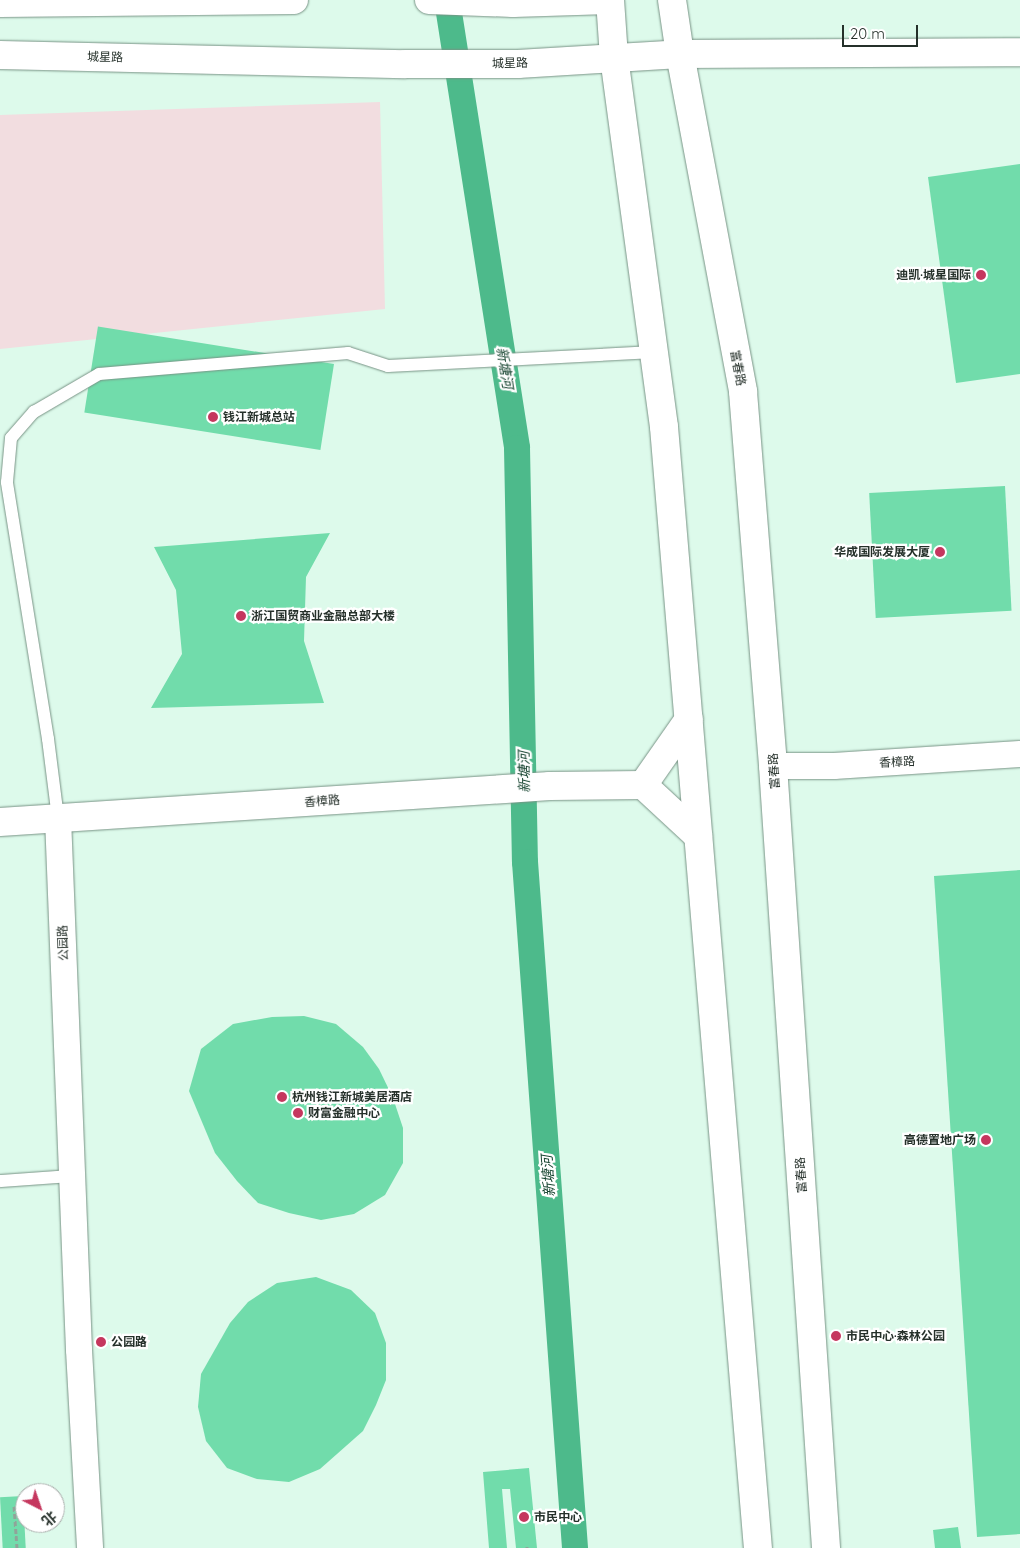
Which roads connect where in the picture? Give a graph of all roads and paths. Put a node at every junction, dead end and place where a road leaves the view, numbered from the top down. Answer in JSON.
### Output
{"nodes":[{"id":1,"x":294,"y":0,"type":"edge"},
{"id":2,"x":429,"y":0,"type":"edge"},
{"id":3,"x":609,"y":0,"type":"edge"},
{"id":4,"x":672,"y":0,"type":"edge"},
{"id":5,"x":0,"y":3,"type":"edge"},
{"id":6,"x":1020,"y":52,"type":"edge"},
{"id":7,"x":680,"y":54,"type":"junction"},
{"id":8,"x":0,"y":55,"type":"edge"},
{"id":9,"x":614,"y":57,"type":"junction"},
{"id":10,"x":654,"y":352,"type":"junction"},
{"id":11,"x":689,"y":719,"type":"junction"},
{"id":12,"x":1020,"y":754,"type":"edge"},
{"id":13,"x":774,"y":766,"type":"junction"},
{"id":14,"x":643,"y":785,"type":"junction"},
{"id":15,"x":58,"y":818,"type":"junction"},
{"id":16,"x":0,"y":822,"type":"edge"},
{"id":17,"x":698,"y":836,"type":"junction"},
{"id":18,"x":72,"y":1176,"type":"junction"},
{"id":19,"x":0,"y":1181,"type":"edge"},
{"id":20,"x":14,"y":1506,"type":"dead end"},
{"id":21,"x":17,"y":1548,"type":"edge"},
{"id":22,"x":90,"y":1548,"type":"edge"},
{"id":23,"x":758,"y":1548,"type":"edge"},
{"id":24,"x":826,"y":1548,"type":"edge"}],
"edges":[{"from":1,"to":5,"type":"main road"},
{"from":2,"to":3,"type":"main road"},
{"from":3,"to":9,"type":"main road"},
{"from":4,"to":7,"type":"main road","name":"富春路"},
{"from":6,"to":7,"type":"main road","name":"城星路"},
{"from":7,"to":9,"type":"main road","name":"城星路"},
{"from":7,"to":13,"type":"main road","name":"富春路"},
{"from":8,"to":9,"type":"main road","name":"城星路"},
{"from":9,"to":10,"type":"main road"},
{"from":10,"to":11,"type":"main road"},
{"from":10,"to":15,"type":"lane"},
{"from":11,"to":14,"type":"main road"},
{"from":11,"to":17,"type":"main road"},
{"from":12,"to":13,"type":"street","name":"香樟路"},
{"from":13,"to":24,"type":"main road","name":"富春路"},
{"from":14,"to":15,"type":"main road","name":"香樟路"},
{"from":14,"to":17,"type":"main road"},
{"from":15,"to":16,"type":"main road","name":"香樟路"},
{"from":15,"to":18,"type":"street","name":"公园路"},
{"from":17,"to":23,"type":"main road"},
{"from":18,"to":19,"type":"lane"},
{"from":18,"to":22,"type":"street","name":"公园路"},
{"from":20,"to":21,"type":"path"}]}
